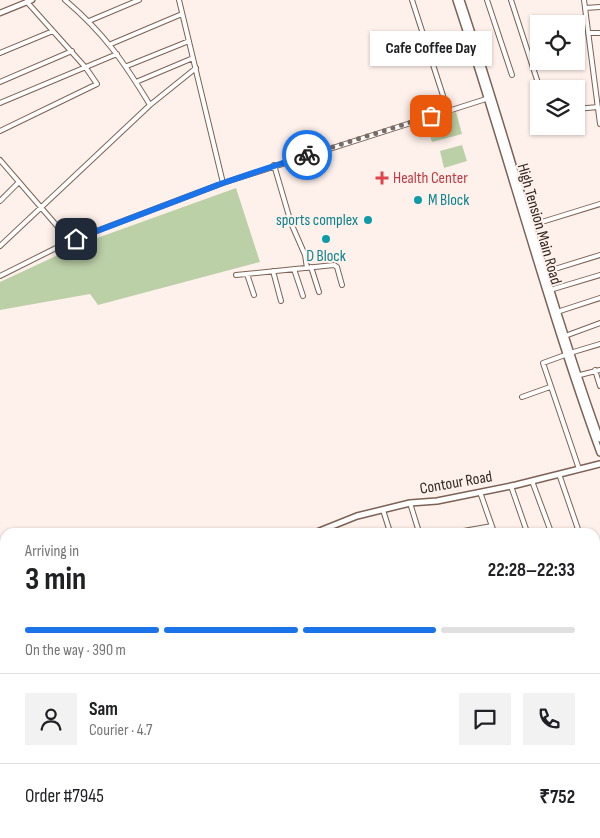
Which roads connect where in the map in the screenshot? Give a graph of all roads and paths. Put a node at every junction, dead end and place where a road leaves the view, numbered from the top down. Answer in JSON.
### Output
{"nodes":[{"id":1,"x":65,"y":0,"type":"edge"},
{"id":2,"x":139,"y":0,"type":"edge"},
{"id":3,"x":179,"y":0,"type":"edge"},
{"id":4,"x":412,"y":0,"type":"edge"},
{"id":5,"x":456,"y":0,"type":"edge"},
{"id":6,"x":461,"y":0,"type":"edge"},
{"id":7,"x":487,"y":0,"type":"edge"},
{"id":8,"x":511,"y":0,"type":"edge"},
{"id":9,"x":584,"y":0,"type":"edge"},
{"id":10,"x":26,"y":1,"type":"edge"},
{"id":11,"x":600,"y":7,"type":"edge"},
{"id":12,"x":585,"y":8,"type":"junction"},
{"id":13,"x":0,"y":13,"type":"edge"},
{"id":14,"x":182,"y":14,"type":"junction"},
{"id":15,"x":89,"y":21,"type":"junction"},
{"id":16,"x":53,"y":31,"type":"junction"},
{"id":17,"x":588,"y":33,"type":"junction"},
{"id":18,"x":600,"y":33,"type":"edge"},
{"id":19,"x":189,"y":42,"type":"junction"},
{"id":20,"x":111,"y":44,"type":"junction"},
{"id":21,"x":72,"y":51,"type":"junction"},
{"id":22,"x":0,"y":53,"type":"edge"},
{"id":23,"x":117,"y":54,"type":"junction"},
{"id":24,"x":193,"y":58,"type":"junction"},
{"id":25,"x":127,"y":66,"type":"junction"},
{"id":26,"x":86,"y":68,"type":"junction"},
{"id":27,"x":196,"y":68,"type":"junction"},
{"id":28,"x":512,"y":75,"type":"dead end"},
{"id":29,"x":537,"y":80,"type":"edge"},
{"id":30,"x":0,"y":82,"type":"edge"},
{"id":31,"x":136,"y":82,"type":"junction"},
{"id":32,"x":491,"y":97,"type":"junction"},
{"id":33,"x":0,"y":103,"type":"edge"},
{"id":34,"x":150,"y":105,"type":"junction"},
{"id":35,"x":598,"y":107,"type":"junction"},
{"id":36,"x":585,"y":109,"type":"edge"},
{"id":37,"x":448,"y":110,"type":"junction"},
{"id":38,"x":599,"y":113,"type":"edge"},
{"id":39,"x":600,"y":124,"type":"edge"},
{"id":40,"x":0,"y":131,"type":"edge"},
{"id":41,"x":0,"y":160,"type":"edge"},
{"id":42,"x":274,"y":165,"type":"junction"},
{"id":43,"x":19,"y":182,"type":"junction"},
{"id":44,"x":223,"y":183,"type":"junction"},
{"id":45,"x":0,"y":201,"type":"edge"},
{"id":46,"x":600,"y":204,"type":"edge"},
{"id":47,"x":40,"y":209,"type":"junction"},
{"id":48,"x":532,"y":225,"type":"junction"},
{"id":49,"x":70,"y":241,"type":"junction"},
{"id":50,"x":0,"y":246,"type":"edge"},
{"id":51,"x":600,"y":255,"type":"edge"},
{"id":52,"x":309,"y":267,"type":"junction"},
{"id":53,"x":294,"y":269,"type":"junction"},
{"id":54,"x":273,"y":271,"type":"junction"},
{"id":55,"x":545,"y":272,"type":"junction"},
{"id":56,"x":247,"y":274,"type":"junction"},
{"id":57,"x":600,"y":274,"type":"edge"},
{"id":58,"x":236,"y":275,"type":"dead end"},
{"id":59,"x":0,"y":276,"type":"edge"},
{"id":60,"x":342,"y":285,"type":"dead end"},
{"id":61,"x":550,"y":290,"type":"junction"},
{"id":62,"x":318,"y":292,"type":"dead end"},
{"id":63,"x":254,"y":295,"type":"dead end"},
{"id":64,"x":303,"y":296,"type":"dead end"},
{"id":65,"x":600,"y":298,"type":"edge"},
{"id":66,"x":281,"y":302,"type":"dead end"},
{"id":67,"x":557,"y":312,"type":"junction"},
{"id":68,"x":600,"y":323,"type":"edge"},
{"id":69,"x":562,"y":337,"type":"junction"},
{"id":70,"x":600,"y":344,"type":"edge"},
{"id":71,"x":568,"y":354,"type":"junction"},
{"id":72,"x":598,"y":370,"type":"edge"},
{"id":73,"x":575,"y":377,"type":"junction"},
{"id":74,"x":600,"y":386,"type":"edge"},
{"id":75,"x":550,"y":387,"type":"junction"},
{"id":76,"x":522,"y":397,"type":"dead end"},
{"id":77,"x":598,"y":430,"type":"edge"},
{"id":78,"x":600,"y":439,"type":"edge"},
{"id":79,"x":600,"y":453,"type":"edge"},
{"id":80,"x":600,"y":464,"type":"edge"},
{"id":81,"x":578,"y":469,"type":"junction"},
{"id":82,"x":559,"y":474,"type":"junction"},
{"id":83,"x":532,"y":481,"type":"junction"},
{"id":84,"x":511,"y":486,"type":"junction"},
{"id":85,"x":480,"y":492,"type":"junction"},
{"id":86,"x":410,"y":504,"type":"junction"},
{"id":87,"x":383,"y":510,"type":"junction"},
{"id":88,"x":492,"y":526,"type":"joint"},
{"id":89,"x":327,"y":528,"type":"edge"},
{"id":90,"x":389,"y":528,"type":"edge"},
{"id":91,"x":419,"y":528,"type":"edge"},
{"id":92,"x":481,"y":528,"type":"edge"},
{"id":93,"x":526,"y":528,"type":"edge"},
{"id":94,"x":550,"y":528,"type":"edge"},
{"id":95,"x":578,"y":528,"type":"edge"}],
"edges":[{"from":1,"to":15,"type":"street"},
{"from":2,"to":15,"type":"street"},
{"from":3,"to":14,"type":"street"},
{"from":4,"to":37,"type":"street"},
{"from":5,"to":32,"type":"main road","name":"High Tension Main Road"},
{"from":6,"to":32,"type":"main road"},
{"from":7,"to":28,"type":"street"},
{"from":8,"to":29,"type":"street"},
{"from":9,"to":12,"type":"street"},
{"from":10,"to":13,"type":"street"},
{"from":10,"to":16,"type":"street"},
{"from":11,"to":12,"type":"street"},
{"from":12,"to":17,"type":"street"},
{"from":14,"to":19,"type":"street"},
{"from":14,"to":20,"type":"street"},
{"from":15,"to":20,"type":"street"},
{"from":16,"to":21,"type":"street"},
{"from":16,"to":22,"type":"street"},
{"from":17,"to":18,"type":"street"},
{"from":17,"to":35,"type":"street"},
{"from":19,"to":24,"type":"street"},
{"from":19,"to":25,"type":"street"},
{"from":20,"to":23,"type":"street"},
{"from":21,"to":26,"type":"street"},
{"from":21,"to":30,"type":"street"},
{"from":23,"to":25,"type":"street"},
{"from":23,"to":26,"type":"street"},
{"from":24,"to":27,"type":"street"},
{"from":24,"to":31,"type":"street"},
{"from":25,"to":31,"type":"street"},
{"from":26,"to":33,"type":"street"},
{"from":26,"to":40,"type":"street"},
{"from":27,"to":34,"type":"street"},
{"from":27,"to":44,"type":"street"},
{"from":31,"to":34,"type":"street"},
{"from":32,"to":37,"type":"street"},
{"from":32,"to":48,"type":"main road"},
{"from":32,"to":69,"type":"main road","name":"High Tension Main Road"},
{"from":34,"to":47,"type":"street"},
{"from":35,"to":36,"type":"street"},
{"from":35,"to":38,"type":"street"},
{"from":37,"to":42,"type":"street"},
{"from":38,"to":39,"type":"street"},
{"from":41,"to":43,"type":"street"},
{"from":42,"to":44,"type":"street"},
{"from":42,"to":52,"type":"street"},
{"from":43,"to":45,"type":"street"},
{"from":43,"to":47,"type":"street"},
{"from":44,"to":49,"type":"street"},
{"from":46,"to":48,"type":"street"},
{"from":47,"to":49,"type":"street"},
{"from":47,"to":50,"type":"street"},
{"from":48,"to":55,"type":"main road"},
{"from":49,"to":59,"type":"street"},
{"from":51,"to":55,"type":"street"},
{"from":52,"to":53,"type":"street"},
{"from":52,"to":60,"type":"street"},
{"from":52,"to":62,"type":"street"},
{"from":53,"to":54,"type":"street"},
{"from":53,"to":64,"type":"street"},
{"from":54,"to":56,"type":"street"},
{"from":54,"to":66,"type":"street"},
{"from":55,"to":61,"type":"main road"},
{"from":56,"to":58,"type":"street"},
{"from":56,"to":63,"type":"street"},
{"from":57,"to":61,"type":"street"},
{"from":61,"to":67,"type":"main road"},
{"from":65,"to":67,"type":"street"},
{"from":67,"to":69,"type":"main road"},
{"from":68,"to":69,"type":"street"},
{"from":69,"to":71,"type":"main road","name":"High Tension Main Road"},
{"from":70,"to":71,"type":"street"},
{"from":71,"to":73,"type":"main road","name":"High Tension Main Road"},
{"from":71,"to":75,"type":"street"},
{"from":72,"to":73,"type":"street"},
{"from":72,"to":74,"type":"street"},
{"from":73,"to":77,"type":"main road"},
{"from":73,"to":79,"type":"main road","name":"High Tension Main Road"},
{"from":75,"to":76,"type":"street"},
{"from":75,"to":81,"type":"street"},
{"from":77,"to":78,"type":"main road"},
{"from":80,"to":81,"type":"main road","name":"Contour Road"},
{"from":81,"to":82,"type":"main road","name":"Contour Road"},
{"from":82,"to":83,"type":"main road","name":"Contour Road"},
{"from":82,"to":95,"type":"street"},
{"from":83,"to":84,"type":"main road","name":"Contour Road"},
{"from":83,"to":94,"type":"street"},
{"from":84,"to":85,"type":"main road","name":"Contour Road"},
{"from":84,"to":93,"type":"street"},
{"from":85,"to":86,"type":"main road","name":"Contour Road"},
{"from":85,"to":88,"type":"street"},
{"from":86,"to":87,"type":"main road","name":"Contour Road"},
{"from":86,"to":91,"type":"street"},
{"from":87,"to":89,"type":"main road","name":"Contour Road"},
{"from":87,"to":90,"type":"street"},
{"from":88,"to":92,"type":"street"}]}
